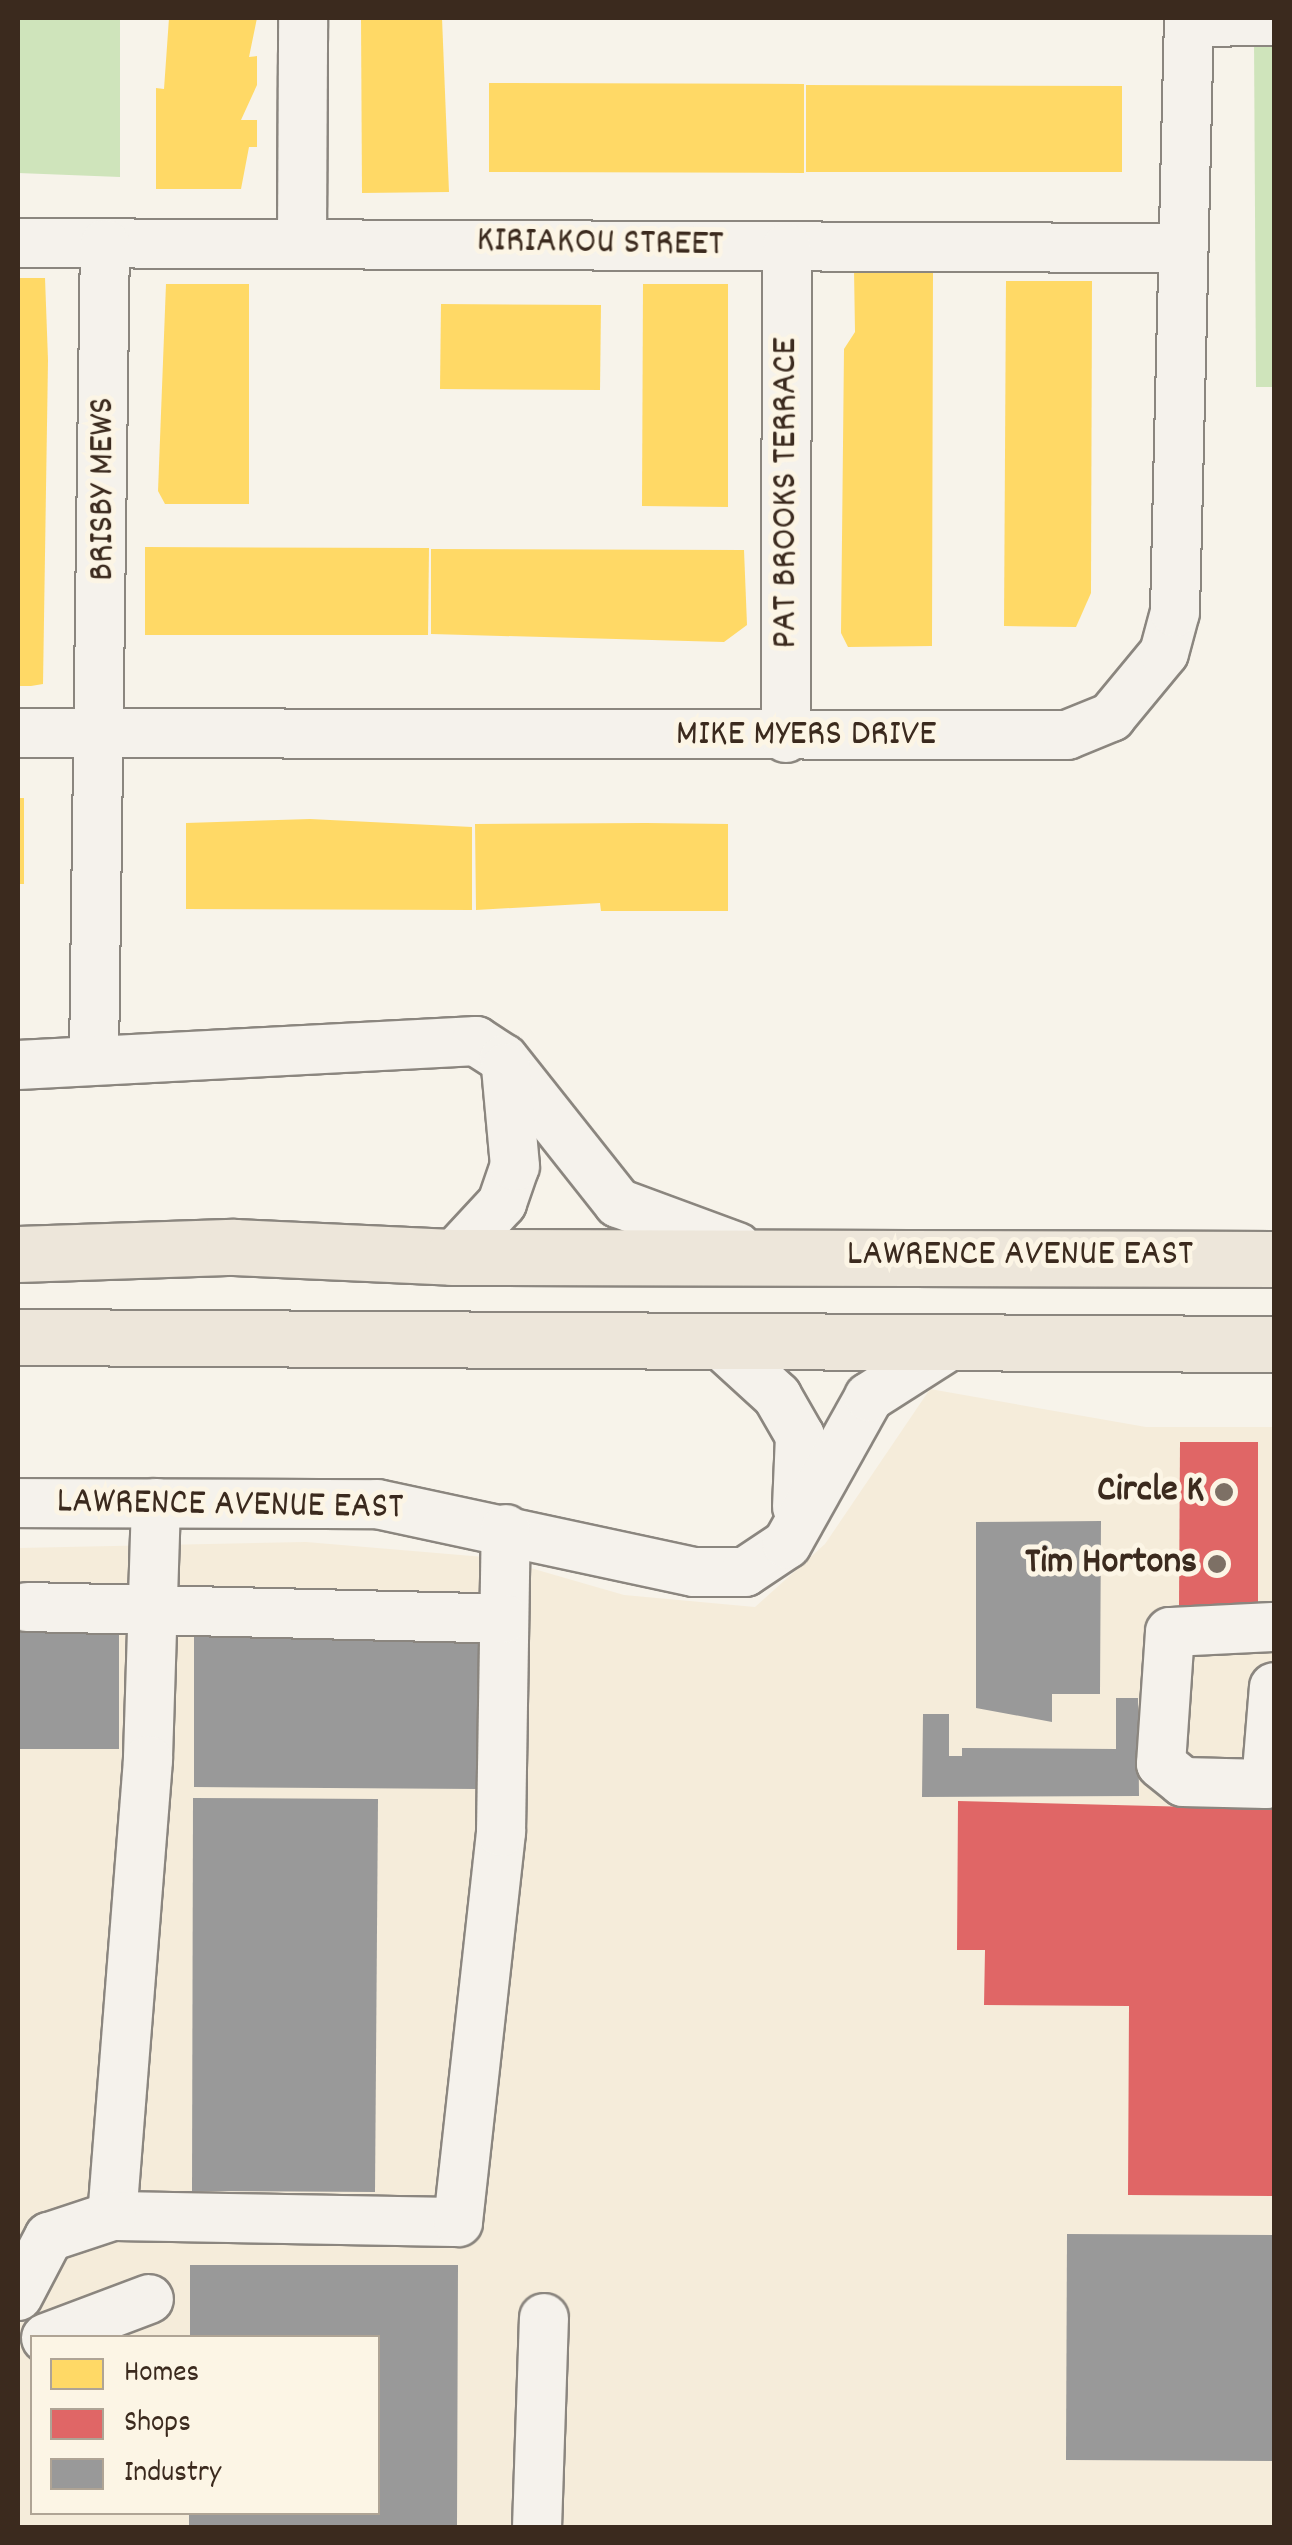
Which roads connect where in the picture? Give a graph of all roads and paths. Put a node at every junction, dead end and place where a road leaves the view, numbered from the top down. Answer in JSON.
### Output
{"nodes":[{"id":1,"x":303,"y":18,"type":"edge"},
{"id":2,"x":1189,"y":20,"type":"edge"},
{"id":3,"x":1274,"y":21,"type":"edge"},
{"id":4,"x":302,"y":238,"type":"junction"},
{"id":5,"x":18,"y":243,"type":"edge"},
{"id":6,"x":105,"y":244,"type":"junction"},
{"id":7,"x":787,"y":248,"type":"junction"},
{"id":8,"x":1183,"y":248,"type":"junction"},
{"id":9,"x":18,"y":733,"type":"edge"},
{"id":10,"x":101,"y":734,"type":"junction"},
{"id":11,"x":786,"y":738,"type":"junction"},
{"id":12,"x":94,"y":1058,"type":"junction"},
{"id":13,"x":504,"y":1059,"type":"junction"},
{"id":14,"x":18,"y":1065,"type":"edge"},
{"id":15,"x":18,"y":1254,"type":"edge"},
{"id":16,"x":765,"y":1254,"type":"junction"},
{"id":17,"x":452,"y":1257,"type":"junction"},
{"id":18,"x":1274,"y":1259,"type":"edge"},
{"id":19,"x":18,"y":1337,"type":"edge"},
{"id":20,"x":957,"y":1341,"type":"junction"},
{"id":21,"x":719,"y":1343,"type":"junction"},
{"id":22,"x":1274,"y":1344,"type":"edge"},
{"id":23,"x":18,"y":1502,"type":"edge"},
{"id":24,"x":156,"y":1503,"type":"junction"},
{"id":25,"x":506,"y":1529,"type":"junction"},
{"id":26,"x":787,"y":1544,"type":"junction"},
{"id":27,"x":27,"y":1607,"type":"dead end"},
{"id":28,"x":152,"y":1607,"type":"junction"},
{"id":29,"x":504,"y":1619,"type":"junction"},
{"id":30,"x":1274,"y":1627,"type":"edge"},
{"id":31,"x":1274,"y":1688,"type":"edge"},
{"id":32,"x":112,"y":2216,"type":"junction"},
{"id":33,"x":18,"y":2296,"type":"edge"},
{"id":34,"x":149,"y":2298,"type":"dead end"},
{"id":35,"x":544,"y":2318,"type":"dead end"},
{"id":36,"x":54,"y":2335,"type":"edge"},
{"id":37,"x":537,"y":2528,"type":"edge"}],
"edges":[{"from":1,"to":4,"type":"street"},
{"from":2,"to":3,"type":"street"},
{"from":2,"to":8,"type":"street","name":"MIKE MYERS DRIVE"},
{"from":4,"to":6,"type":"street","name":"KIRIAKOU STREET"},
{"from":4,"to":7,"type":"street","name":"KIRIAKOU STREET"},
{"from":5,"to":6,"type":"street","name":"KIRIAKOU STREET"},
{"from":6,"to":10,"type":"street","name":"BRISBY MEWS"},
{"from":7,"to":8,"type":"street","name":"KIRIAKOU STREET"},
{"from":7,"to":11,"type":"street","name":"PAT BROOKS TERRACE"},
{"from":8,"to":11,"type":"street","name":"MIKE MYERS DRIVE"},
{"from":9,"to":10,"type":"street","name":"MIKE MYERS DRIVE"},
{"from":10,"to":11,"type":"street","name":"MIKE MYERS DRIVE"},
{"from":10,"to":12,"type":"street"},
{"from":12,"to":13,"type":"street","name":"LAWRENCE AVENUE EAST"},
{"from":12,"to":14,"type":"street","name":"LAWRENCE AVENUE EAST"},
{"from":13,"to":16,"type":"street","name":"LAWRENCE AVENUE EAST"},
{"from":13,"to":17,"type":"street"},
{"from":15,"to":17,"type":"main road","name":"LAWRENCE AVENUE EAST"},
{"from":16,"to":17,"type":"main road","name":"LAWRENCE AVENUE EAST"},
{"from":16,"to":18,"type":"main road","name":"LAWRENCE AVENUE EAST"},
{"from":19,"to":21,"type":"main road"},
{"from":20,"to":21,"type":"main road"},
{"from":20,"to":22,"type":"main road"},
{"from":20,"to":26,"type":"street","name":"LAWRENCE AVENUE EAST"},
{"from":21,"to":26,"type":"street"},
{"from":23,"to":24,"type":"street","name":"LAWRENCE AVENUE EAST"},
{"from":24,"to":25,"type":"street","name":"LAWRENCE AVENUE EAST"},
{"from":24,"to":28,"type":"street"},
{"from":25,"to":26,"type":"street","name":"LAWRENCE AVENUE EAST"},
{"from":25,"to":29,"type":"street"},
{"from":27,"to":28,"type":"street"},
{"from":28,"to":29,"type":"street"},
{"from":28,"to":32,"type":"street"},
{"from":29,"to":32,"type":"street"},
{"from":30,"to":31,"type":"street"},
{"from":32,"to":33,"type":"street"},
{"from":34,"to":36,"type":"street"},
{"from":35,"to":37,"type":"street"}]}
